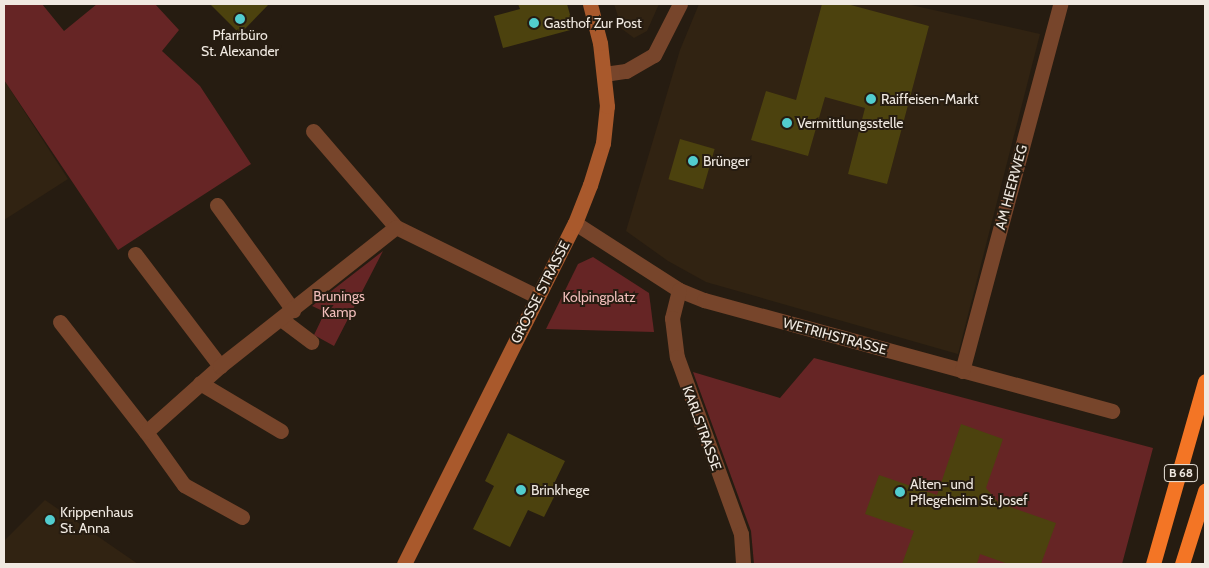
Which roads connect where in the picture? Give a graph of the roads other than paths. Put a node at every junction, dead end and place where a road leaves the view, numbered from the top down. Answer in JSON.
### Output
{"nodes":[{"id":1,"x":590,"y":4,"type":"edge"},
{"id":2,"x":680,"y":4,"type":"edge"},
{"id":3,"x":1060,"y":4,"type":"edge"},
{"id":4,"x":604,"y":74,"type":"junction"},
{"id":5,"x":313,"y":131,"type":"dead end"},
{"id":6,"x":217,"y":205,"type":"dead end"},
{"id":7,"x":575,"y":223,"type":"junction"},
{"id":8,"x":396,"y":227,"type":"junction"},
{"id":9,"x":135,"y":254,"type":"dead end"},
{"id":10,"x":679,"y":290,"type":"junction"},
{"id":11,"x":538,"y":297,"type":"junction"},
{"id":12,"x":293,"y":310,"type":"junction"},
{"id":13,"x":281,"y":319,"type":"junction"},
{"id":14,"x":60,"y":322,"type":"dead end"},
{"id":15,"x":311,"y":342,"type":"dead end"},
{"id":16,"x":220,"y":366,"type":"junction"},
{"id":17,"x":962,"y":371,"type":"junction"},
{"id":18,"x":1205,"y":381,"type":"edge"},
{"id":19,"x":200,"y":383,"type":"junction"},
{"id":20,"x":1112,"y":411,"type":"dead end"},
{"id":21,"x":280,"y":431,"type":"dead end"},
{"id":22,"x":146,"y":432,"type":"junction"},
{"id":23,"x":1205,"y":491,"type":"edge"},
{"id":24,"x":242,"y":517,"type":"dead end"},
{"id":25,"x":404,"y":564,"type":"edge"},
{"id":26,"x":744,"y":564,"type":"edge"},
{"id":27,"x":1154,"y":564,"type":"edge"},
{"id":28,"x":1182,"y":564,"type":"edge"}],
"edges":[{"from":1,"to":4,"type":"street","name":"GROSSE STRASSE"},
{"from":2,"to":4,"type":"street"},
{"from":3,"to":17,"type":"street","name":"AM HEERWEG"},
{"from":4,"to":7,"type":"street","name":"GROSSE STRASSE"},
{"from":5,"to":8,"type":"street"},
{"from":6,"to":12,"type":"street"},
{"from":7,"to":10,"type":"street","name":"WETRIHSTRASSE"},
{"from":7,"to":11,"type":"street","name":"GROSSE STRASSE"},
{"from":8,"to":11,"type":"street"},
{"from":8,"to":12,"type":"street"},
{"from":9,"to":16,"type":"street"},
{"from":10,"to":17,"type":"street","name":"WETRIHSTRASSE"},
{"from":10,"to":26,"type":"street","name":"KARLSTRASSE"},
{"from":11,"to":25,"type":"street","name":"GROSSE STRASSE"},
{"from":12,"to":13,"type":"street"},
{"from":13,"to":15,"type":"street"},
{"from":13,"to":16,"type":"street"},
{"from":14,"to":22,"type":"street"},
{"from":16,"to":19,"type":"street"},
{"from":17,"to":20,"type":"street","name":"WETRIHSTRASSE"},
{"from":18,"to":27,"type":"highway","number":"B 68"},
{"from":19,"to":21,"type":"street"},
{"from":19,"to":22,"type":"street"},
{"from":22,"to":24,"type":"street"},
{"from":23,"to":28,"type":"highway","number":"B 68"}]}
